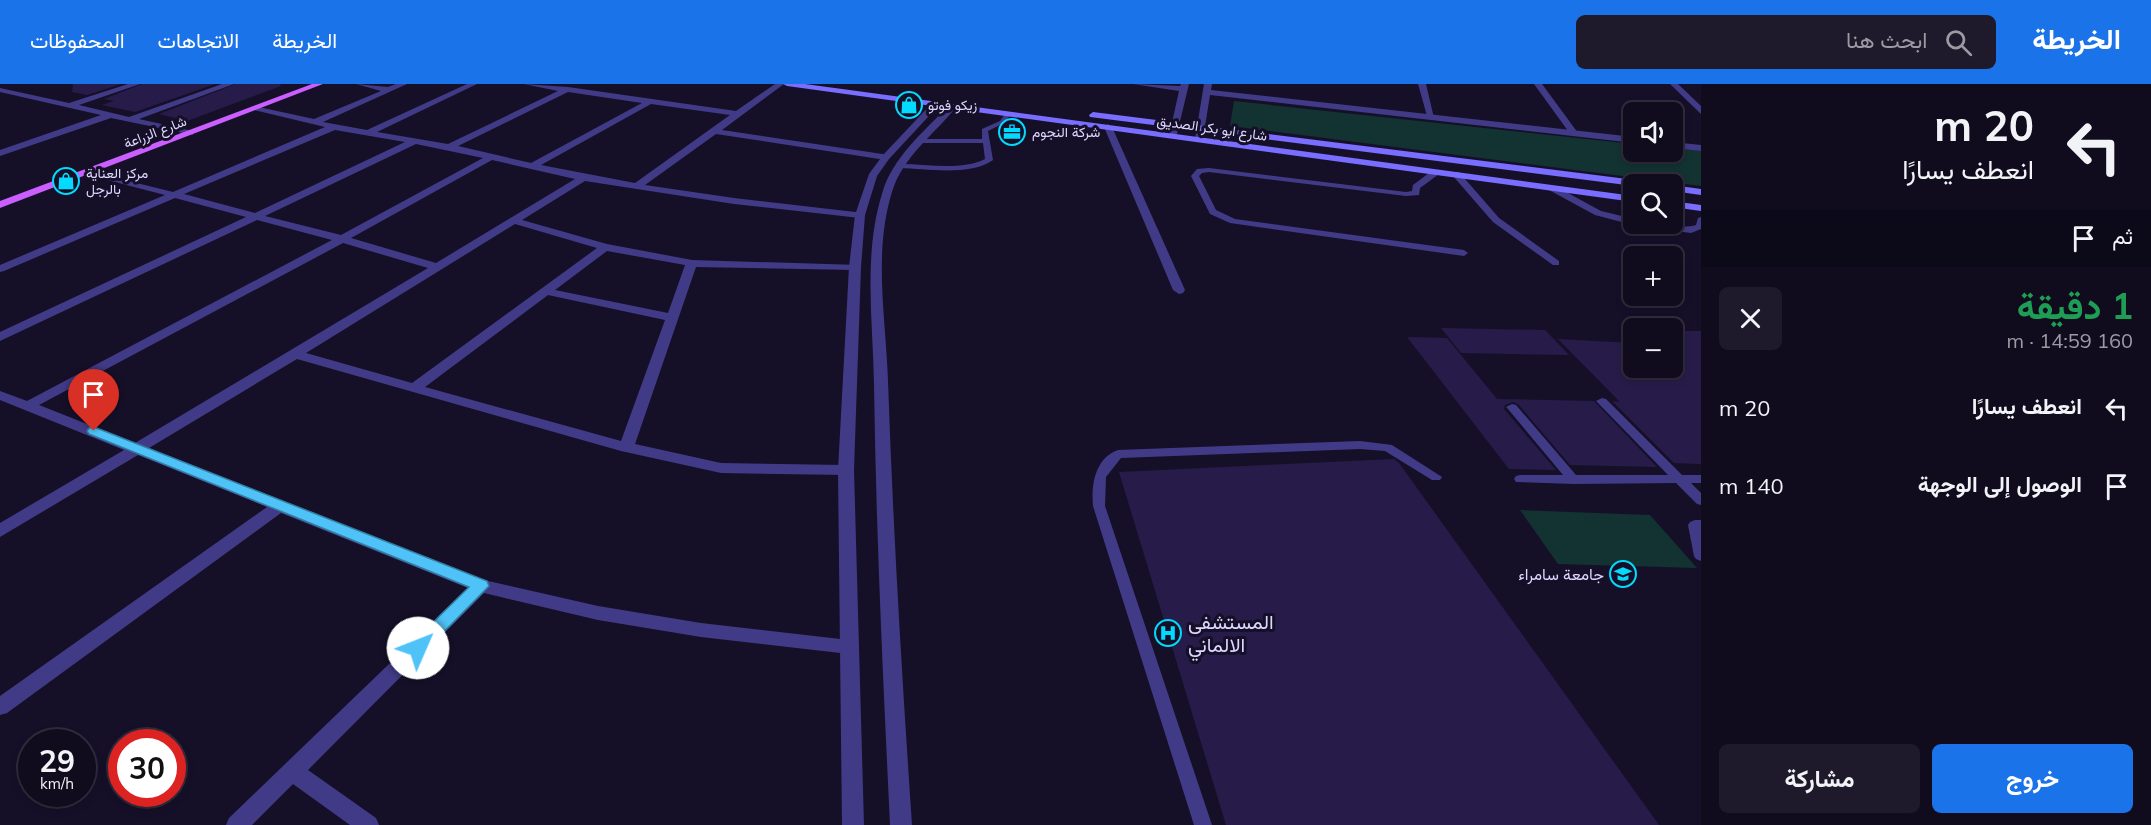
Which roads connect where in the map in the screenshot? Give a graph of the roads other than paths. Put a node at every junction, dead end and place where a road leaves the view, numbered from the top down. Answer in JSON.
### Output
{"nodes":[{"id":1,"x":136,"y":84,"type":"edge"},
{"id":2,"x":230,"y":84,"type":"edge"},
{"id":3,"x":298,"y":84,"type":"edge"},
{"id":4,"x":319,"y":84,"type":"edge"},
{"id":5,"x":360,"y":84,"type":"edge"},
{"id":6,"x":404,"y":84,"type":"edge"},
{"id":7,"x":473,"y":84,"type":"edge"},
{"id":8,"x":528,"y":84,"type":"edge"},
{"id":9,"x":576,"y":84,"type":"edge"},
{"id":10,"x":780,"y":84,"type":"edge"},
{"id":11,"x":787,"y":84,"type":"edge"},
{"id":12,"x":852,"y":84,"type":"edge"},
{"id":13,"x":1137,"y":84,"type":"edge"},
{"id":14,"x":1422,"y":84,"type":"edge"},
{"id":15,"x":1538,"y":84,"type":"edge"},
{"id":16,"x":1674,"y":84,"type":"edge"},
{"id":17,"x":22,"y":86,"type":"dead end"},
{"id":18,"x":1184,"y":87,"type":"edge"},
{"id":19,"x":1207,"y":88,"type":"edge"},
{"id":20,"x":389,"y":90,"type":"junction"},
{"id":21,"x":566,"y":90,"type":"junction"},
{"id":22,"x":3,"y":91,"type":"edge"},
{"id":23,"x":651,"y":101,"type":"junction"},
{"id":24,"x":936,"y":104,"type":"junction"},
{"id":25,"x":68,"y":106,"type":"junction"},
{"id":26,"x":953,"y":106,"type":"junction"},
{"id":27,"x":1699,"y":107,"type":"edge"},
{"id":28,"x":257,"y":108,"type":"junction"},
{"id":29,"x":1041,"y":108,"type":"dead end"},
{"id":30,"x":738,"y":114,"type":"junction"},
{"id":31,"x":1008,"y":114,"type":"junction"},
{"id":32,"x":1086,"y":114,"type":"dead end"},
{"id":33,"x":110,"y":116,"type":"junction"},
{"id":34,"x":1431,"y":117,"type":"junction"},
{"id":35,"x":128,"y":120,"type":"junction"},
{"id":36,"x":315,"y":122,"type":"junction"},
{"id":37,"x":1176,"y":125,"type":"junction"},
{"id":38,"x":334,"y":127,"type":"junction"},
{"id":39,"x":1108,"y":127,"type":"junction"},
{"id":40,"x":1201,"y":128,"type":"junction"},
{"id":41,"x":176,"y":130,"type":"junction"},
{"id":42,"x":714,"y":131,"type":"junction"},
{"id":43,"x":190,"y":133,"type":"junction"},
{"id":44,"x":368,"y":133,"type":"junction"},
{"id":45,"x":1574,"y":133,"type":"junction"},
{"id":46,"x":1173,"y":136,"type":"junction"},
{"id":47,"x":1623,"y":139,"type":"edge"},
{"id":48,"x":1199,"y":140,"type":"junction"},
{"id":49,"x":923,"y":141,"type":"junction"},
{"id":50,"x":986,"y":141,"type":"junction"},
{"id":51,"x":413,"y":142,"type":"junction"},
{"id":52,"x":1683,"y":146,"type":"edge"},
{"id":53,"x":449,"y":147,"type":"junction"},
{"id":54,"x":1701,"y":148,"type":"edge"},
{"id":55,"x":2,"y":151,"type":"edge"},
{"id":56,"x":886,"y":157,"type":"junction"},
{"id":57,"x":489,"y":158,"type":"junction"},
{"id":58,"x":533,"y":166,"type":"junction"},
{"id":59,"x":901,"y":166,"type":"junction"},
{"id":60,"x":87,"y":172,"type":"junction"},
{"id":61,"x":1436,"y":172,"type":"junction"},
{"id":62,"x":1456,"y":174,"type":"junction"},
{"id":63,"x":583,"y":177,"type":"junction"},
{"id":64,"x":1623,"y":181,"type":"edge"},
{"id":65,"x":637,"y":186,"type":"junction"},
{"id":66,"x":1552,"y":188,"type":"junction"},
{"id":67,"x":1683,"y":190,"type":"edge"},
{"id":68,"x":1701,"y":192,"type":"edge"},
{"id":69,"x":0,"y":195,"type":"edge"},
{"id":70,"x":172,"y":195,"type":"junction"},
{"id":71,"x":1623,"y":198,"type":"edge"},
{"id":72,"x":0,"y":205,"type":"edge"},
{"id":73,"x":1683,"y":206,"type":"edge"},
{"id":74,"x":1701,"y":208,"type":"edge"},
{"id":75,"x":860,"y":214,"type":"junction"},
{"id":76,"x":254,"y":218,"type":"junction"},
{"id":77,"x":1623,"y":219,"type":"edge"},
{"id":78,"x":1701,"y":220,"type":"edge"},
{"id":79,"x":514,"y":221,"type":"junction"},
{"id":80,"x":1683,"y":229,"type":"edge"},
{"id":81,"x":342,"y":239,"type":"junction"},
{"id":82,"x":605,"y":247,"type":"junction"},
{"id":83,"x":1464,"y":253,"type":"dead end"},
{"id":84,"x":1556,"y":262,"type":"dead end"},
{"id":85,"x":692,"y":263,"type":"junction"},
{"id":86,"x":436,"y":267,"type":"junction"},
{"id":87,"x":855,"y":267,"type":"junction"},
{"id":88,"x":0,"y":269,"type":"edge"},
{"id":89,"x":1179,"y":290,"type":"dead end"},
{"id":90,"x":546,"y":291,"type":"junction"},
{"id":91,"x":673,"y":318,"type":"junction"},
{"id":92,"x":0,"y":337,"type":"edge"},
{"id":93,"x":295,"y":354,"type":"junction"},
{"id":94,"x":416,"y":387,"type":"junction"},
{"id":95,"x":2,"y":397,"type":"edge"},
{"id":96,"x":1602,"y":401,"type":"dead end"},
{"id":97,"x":29,"y":405,"type":"junction"},
{"id":98,"x":1512,"y":407,"type":"dead end"},
{"id":99,"x":137,"y":448,"type":"junction"},
{"id":100,"x":626,"y":448,"type":"junction"},
{"id":101,"x":846,"y":470,"type":"junction"},
{"id":102,"x":1436,"y":477,"type":"dead end"},
{"id":103,"x":1520,"y":479,"type":"dead end"},
{"id":104,"x":1701,"y":479,"type":"edge"},
{"id":105,"x":1574,"y":480,"type":"junction"},
{"id":106,"x":1679,"y":480,"type":"junction"},
{"id":107,"x":1701,"y":501,"type":"edge"},
{"id":108,"x":278,"y":507,"type":"junction"},
{"id":109,"x":1701,"y":525,"type":"edge"},
{"id":110,"x":0,"y":531,"type":"edge"},
{"id":111,"x":1701,"y":556,"type":"edge"},
{"id":112,"x":481,"y":586,"type":"junction"},
{"id":113,"x":849,"y":647,"type":"junction"},
{"id":114,"x":0,"y":707,"type":"edge"},
{"id":115,"x":292,"y":771,"type":"junction"},
{"id":116,"x":237,"y":825,"type":"edge"},
{"id":117,"x":368,"y":825,"type":"edge"},
{"id":118,"x":853,"y":825,"type":"edge"},
{"id":119,"x":901,"y":825,"type":"edge"},
{"id":120,"x":1203,"y":825,"type":"edge"}],
"edges":[{"from":1,"to":25,"type":"street"},
{"from":2,"to":35,"type":"street"},
{"from":3,"to":41,"type":"main road","name":"شارع الزراعة"},
{"from":4,"to":28,"type":"main road","name":"شارع الزراعة"},
{"from":5,"to":20,"type":"street"},
{"from":6,"to":20,"type":"street"},
{"from":7,"to":44,"type":"street"},
{"from":8,"to":21,"type":"street"},
{"from":9,"to":21,"type":"street"},
{"from":10,"to":30,"type":"street"},
{"from":11,"to":24,"type":"main road","name":"شارع ابو بكر الصديق"},
{"from":12,"to":29,"type":"main road"},
{"from":13,"to":18,"type":"street"},
{"from":14,"to":34,"type":"street"},
{"from":15,"to":45,"type":"street"},
{"from":16,"to":27,"type":"street"},
{"from":17,"to":22,"type":"street"},
{"from":18,"to":37,"type":"street"},
{"from":19,"to":34,"type":"street"},
{"from":19,"to":40,"type":"street"},
{"from":20,"to":36,"type":"street"},
{"from":21,"to":23,"type":"street"},
{"from":21,"to":53,"type":"street"},
{"from":22,"to":25,"type":"street"},
{"from":23,"to":30,"type":"street"},
{"from":23,"to":58,"type":"street"},
{"from":24,"to":26,"type":"main road","name":"شارع ابو بكر الصديق"},
{"from":24,"to":56,"type":"street"},
{"from":25,"to":33,"type":"street"},
{"from":26,"to":31,"type":"main road","name":"شارع ابو بكر الصديق"},
{"from":26,"to":49,"type":"street"},
{"from":28,"to":36,"type":"street"},
{"from":28,"to":43,"type":"main road","name":"شارع الزراعة"},
{"from":30,"to":42,"type":"street"},
{"from":31,"to":39,"type":"main road","name":"شارع ابو بكر الصديق"},
{"from":31,"to":50,"type":"lane"},
{"from":32,"to":37,"type":"main road","name":"شارع ابو بكر الصديق"},
{"from":33,"to":35,"type":"street"},
{"from":33,"to":55,"type":"street"},
{"from":34,"to":45,"type":"street"},
{"from":35,"to":41,"type":"street"},
{"from":36,"to":38,"type":"street"},
{"from":37,"to":40,"type":"main road","name":"شارع ابو بكر الصديق"},
{"from":37,"to":46,"type":"street"},
{"from":38,"to":44,"type":"street"},
{"from":38,"to":70,"type":"street"},
{"from":39,"to":46,"type":"main road","name":"شارع ابو بكر الصديق"},
{"from":39,"to":89,"type":"street"},
{"from":40,"to":48,"type":"street"},
{"from":40,"to":64,"type":"main road","name":"شارع ابو بكر الصديق"},
{"from":41,"to":43,"type":"street"},
{"from":41,"to":69,"type":"main road","name":"شارع الزراعة"},
{"from":42,"to":56,"type":"street"},
{"from":42,"to":65,"type":"street"},
{"from":43,"to":60,"type":"main road","name":"شارع الزراعة"},
{"from":44,"to":51,"type":"street"},
{"from":45,"to":47,"type":"street"},
{"from":46,"to":48,"type":"main road","name":"شارع ابو بكر الصديق"},
{"from":48,"to":61,"type":"main road","name":"شارع ابو بكر الصديق"},
{"from":49,"to":50,"type":"lane"},
{"from":49,"to":59,"type":"street"},
{"from":50,"to":59,"type":"lane"},
{"from":51,"to":53,"type":"street"},
{"from":51,"to":76,"type":"street"},
{"from":52,"to":54,"type":"street"},
{"from":53,"to":57,"type":"street"},
{"from":56,"to":75,"type":"street"},
{"from":57,"to":58,"type":"street"},
{"from":57,"to":81,"type":"street"},
{"from":58,"to":63,"type":"street"},
{"from":59,"to":119,"type":"street"},
{"from":60,"to":70,"type":"street"},
{"from":60,"to":72,"type":"main road","name":"شارع الزراعة"},
{"from":61,"to":62,"type":"main road","name":"شارع ابو بكر الصديق"},
{"from":61,"to":83,"type":"lane"},
{"from":62,"to":66,"type":"main road","name":"شارع ابو بكر الصديق"},
{"from":62,"to":84,"type":"lane"},
{"from":63,"to":65,"type":"street"},
{"from":63,"to":79,"type":"street"},
{"from":65,"to":75,"type":"street"},
{"from":66,"to":71,"type":"main road","name":"شارع ابو بكر الصديق"},
{"from":66,"to":77,"type":"lane"},
{"from":67,"to":68,"type":"main road"},
{"from":70,"to":76,"type":"street"},
{"from":70,"to":88,"type":"street"},
{"from":73,"to":74,"type":"main road"},
{"from":75,"to":87,"type":"street"},
{"from":76,"to":81,"type":"street"},
{"from":76,"to":92,"type":"street"},
{"from":78,"to":80,"type":"lane"},
{"from":79,"to":82,"type":"street"},
{"from":79,"to":86,"type":"street"},
{"from":81,"to":86,"type":"street"},
{"from":81,"to":97,"type":"street"},
{"from":82,"to":85,"type":"street"},
{"from":82,"to":90,"type":"street"},
{"from":85,"to":87,"type":"street"},
{"from":85,"to":91,"type":"street"},
{"from":86,"to":93,"type":"street"},
{"from":87,"to":101,"type":"street"},
{"from":90,"to":91,"type":"street"},
{"from":90,"to":94,"type":"street"},
{"from":91,"to":100,"type":"street"},
{"from":93,"to":94,"type":"street"},
{"from":93,"to":99,"type":"street"},
{"from":94,"to":100,"type":"street"},
{"from":95,"to":97,"type":"street"},
{"from":96,"to":106,"type":"lane"},
{"from":97,"to":99,"type":"street"},
{"from":98,"to":105,"type":"lane"},
{"from":99,"to":108,"type":"street"},
{"from":99,"to":110,"type":"street"},
{"from":100,"to":101,"type":"street"},
{"from":101,"to":113,"type":"street"},
{"from":102,"to":120,"type":"lane"},
{"from":103,"to":105,"type":"lane"},
{"from":104,"to":106,"type":"lane"},
{"from":105,"to":106,"type":"lane"},
{"from":106,"to":107,"type":"lane"},
{"from":108,"to":112,"type":"street"},
{"from":108,"to":114,"type":"street"},
{"from":109,"to":111,"type":"lane"},
{"from":112,"to":113,"type":"street"},
{"from":112,"to":115,"type":"street"},
{"from":113,"to":118,"type":"street"},
{"from":115,"to":116,"type":"street"},
{"from":115,"to":117,"type":"street"}]}
